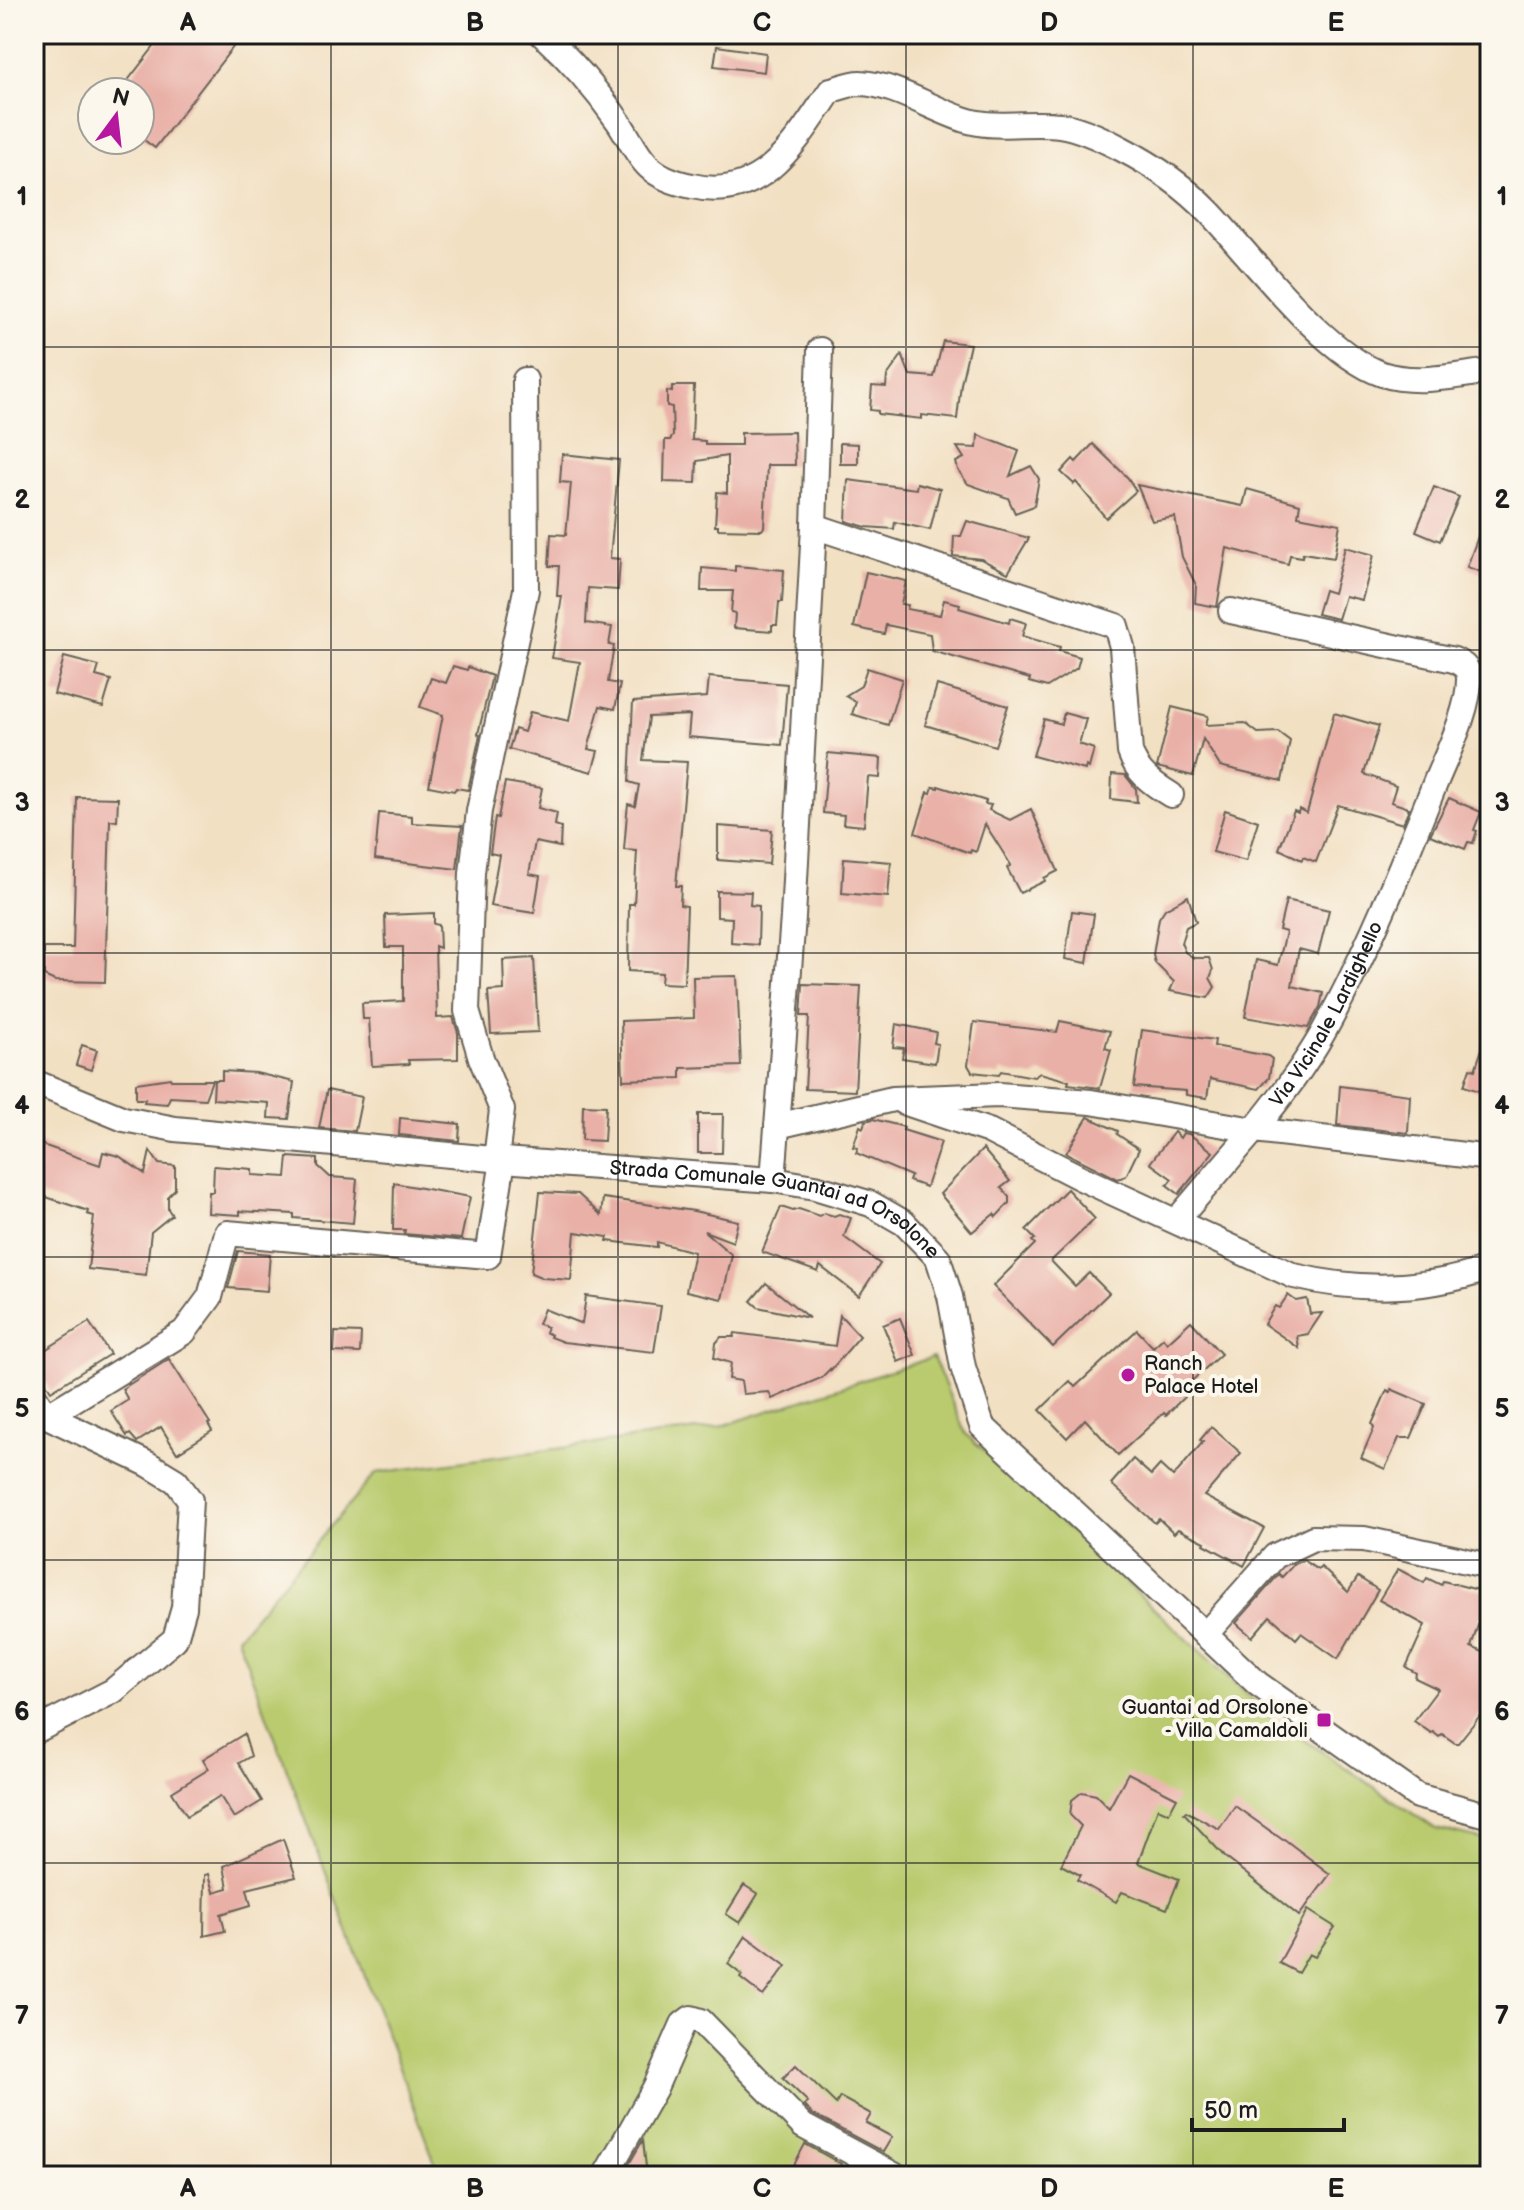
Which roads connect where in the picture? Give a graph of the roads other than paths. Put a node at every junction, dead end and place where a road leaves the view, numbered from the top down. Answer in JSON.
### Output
{"nodes":[{"id":1,"x":542,"y":34,"type":"edge"},
{"id":2,"x":820,"y":350,"type":"dead end"},
{"id":3,"x":1490,"y":371,"type":"edge"},
{"id":4,"x":525,"y":380,"type":"dead end"},
{"id":5,"x":814,"y":526,"type":"junction"},
{"id":6,"x":1231,"y":611,"type":"dead end"},
{"id":7,"x":1171,"y":795,"type":"dead end"},
{"id":8,"x":34,"y":1082,"type":"edge"},
{"id":9,"x":893,"y":1099,"type":"junction"},
{"id":10,"x":777,"y":1126,"type":"junction"},
{"id":11,"x":1254,"y":1130,"type":"junction"},
{"id":12,"x":1490,"y":1158,"type":"edge"},
{"id":13,"x":500,"y":1159,"type":"junction"},
{"id":14,"x":773,"y":1180,"type":"junction"},
{"id":15,"x":1177,"y":1220,"type":"junction"},
{"id":16,"x":1490,"y":1268,"type":"edge"},
{"id":17,"x":41,"y":1406,"type":"edge"},
{"id":18,"x":1490,"y":1566,"type":"edge"},
{"id":19,"x":1205,"y":1635,"type":"junction"},
{"id":20,"x":34,"y":1729,"type":"edge"},
{"id":21,"x":1490,"y":1816,"type":"edge"},
{"id":22,"x":605,"y":2176,"type":"edge"},
{"id":23,"x":896,"y":2176,"type":"edge"}],
"edges":[{"from":1,"to":3,"type":"street"},
{"from":2,"to":5,"type":"street"},
{"from":4,"to":13,"type":"street"},
{"from":5,"to":7,"type":"street"},
{"from":5,"to":10,"type":"street"},
{"from":6,"to":11,"type":"street","name":"Via Vicinale Lardighello"},
{"from":8,"to":13,"type":"street","name":"Strada Comunale Guantai ad Orsolone"},
{"from":9,"to":10,"type":"street"},
{"from":9,"to":11,"type":"street"},
{"from":9,"to":15,"type":"street"},
{"from":10,"to":14,"type":"street"},
{"from":11,"to":12,"type":"street"},
{"from":11,"to":15,"type":"street"},
{"from":13,"to":14,"type":"street","name":"Strada Comunale Guantai ad Orsolone"},
{"from":13,"to":17,"type":"street"},
{"from":14,"to":19,"type":"street","name":"Strada Comunale Guantai ad Orsolone"},
{"from":15,"to":16,"type":"street"},
{"from":17,"to":20,"type":"street"},
{"from":18,"to":19,"type":"street"},
{"from":19,"to":21,"type":"street","name":"Strada Comunale Guantai ad Orsolone"},
{"from":22,"to":23,"type":"street"}]}
